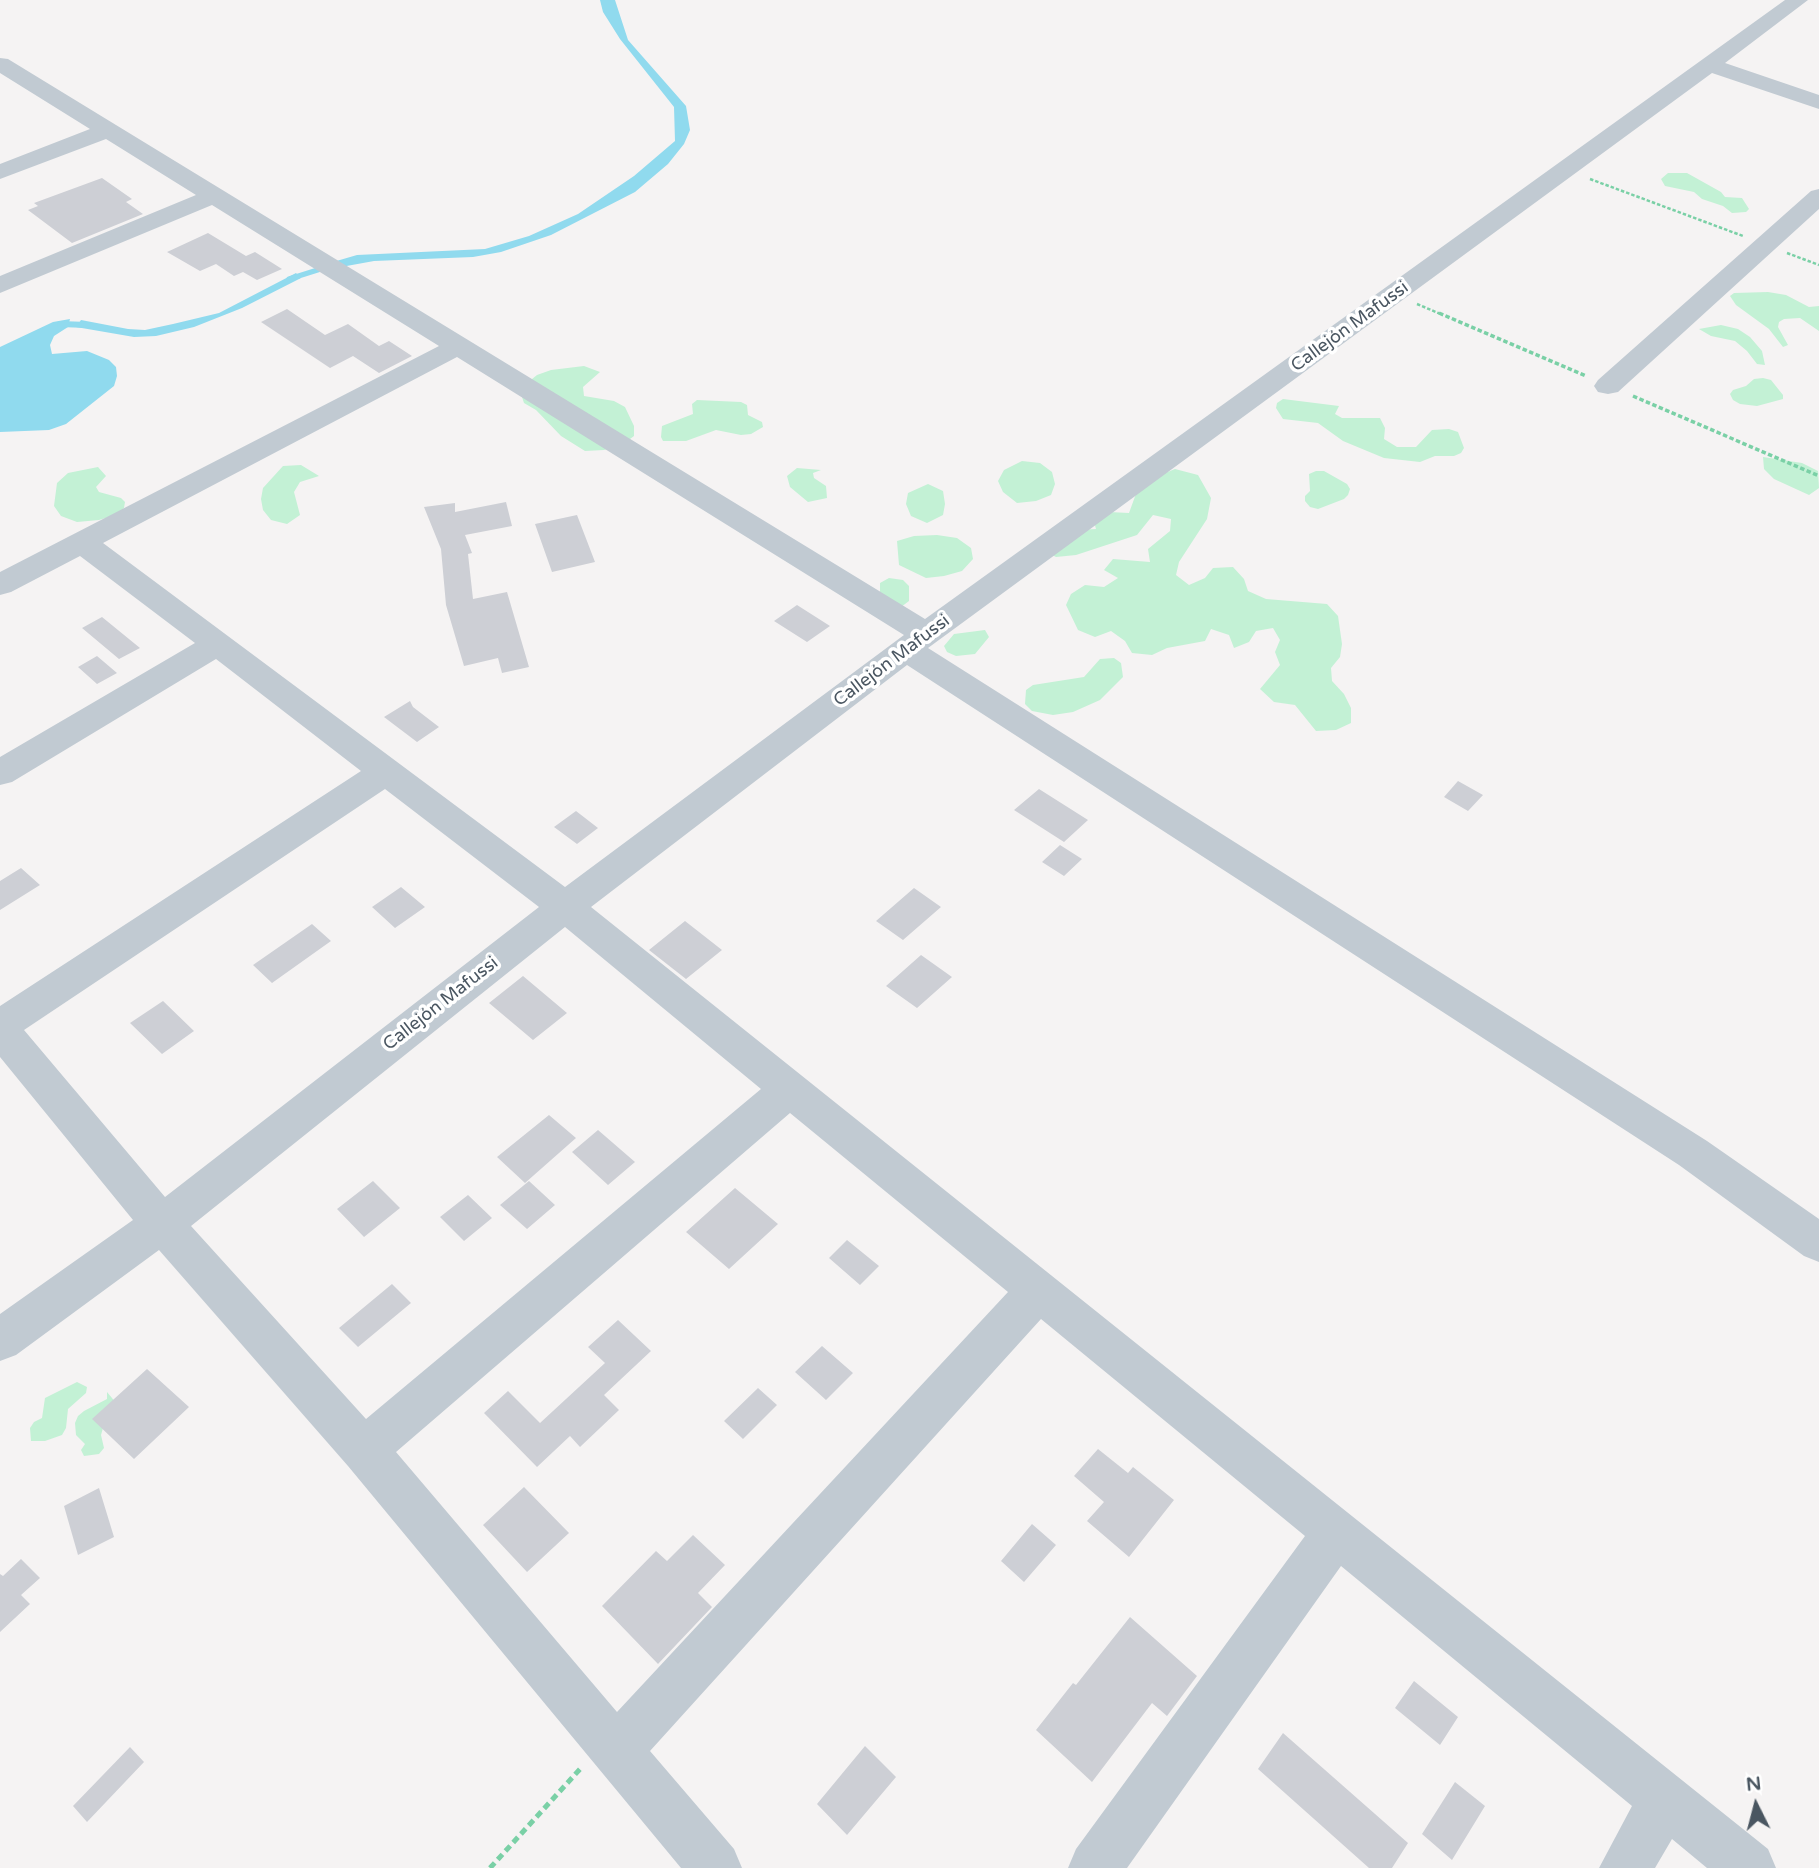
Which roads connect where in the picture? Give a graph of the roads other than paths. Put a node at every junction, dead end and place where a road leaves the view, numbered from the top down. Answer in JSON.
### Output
{"nodes":[{"id":1,"x":1798,"y":0,"type":"edge"},
{"id":2,"x":1709,"y":65,"type":"junction"},
{"id":3,"x":3,"y":68,"type":"edge"},
{"id":4,"x":1819,"y":102,"type":"edge"},
{"id":5,"x":108,"y":130,"type":"junction"},
{"id":6,"x":0,"y":172,"type":"edge"},
{"id":7,"x":214,"y":196,"type":"junction"},
{"id":8,"x":1819,"y":196,"type":"edge"},
{"id":9,"x":0,"y":285,"type":"edge"},
{"id":10,"x":458,"y":346,"type":"junction"},
{"id":11,"x":1608,"y":386,"type":"dead end"},
{"id":12,"x":82,"y":542,"type":"junction"},
{"id":13,"x":0,"y":585,"type":"edge"},
{"id":14,"x":916,"y":642,"type":"junction"},
{"id":15,"x":218,"y":645,"type":"junction"},
{"id":16,"x":386,"y":771,"type":"junction"},
{"id":17,"x":0,"y":774,"type":"edge"},
{"id":18,"x":565,"y":907,"type":"junction"},
{"id":19,"x":0,"y":1028,"type":"edge"},
{"id":20,"x":790,"y":1089,"type":"junction"},
{"id":21,"x":162,"y":1224,"type":"junction"},
{"id":22,"x":1819,"y":1242,"type":"edge"},
{"id":23,"x":1038,"y":1291,"type":"junction"},
{"id":24,"x":0,"y":1340,"type":"edge"},
{"id":25,"x":364,"y":1450,"type":"junction"},
{"id":26,"x":1336,"y":1533,"type":"junction"},
{"id":27,"x":612,"y":1745,"type":"junction"},
{"id":28,"x":1665,"y":1800,"type":"junction"},
{"id":29,"x":715,"y":1868,"type":"edge"},
{"id":30,"x":1095,"y":1868,"type":"edge"},
{"id":31,"x":1626,"y":1868,"type":"edge"},
{"id":32,"x":1749,"y":1868,"type":"edge"}],
"edges":[{"from":1,"to":2,"type":"street","name":"Callejón Mafussi"},
{"from":2,"to":4,"type":"street"},
{"from":2,"to":14,"type":"street","name":"Callejón Mafussi"},
{"from":3,"to":5,"type":"street"},
{"from":5,"to":6,"type":"street"},
{"from":5,"to":7,"type":"street"},
{"from":7,"to":9,"type":"street"},
{"from":7,"to":10,"type":"street"},
{"from":8,"to":11,"type":"street"},
{"from":10,"to":12,"type":"street"},
{"from":10,"to":14,"type":"street"},
{"from":12,"to":13,"type":"street"},
{"from":12,"to":15,"type":"street"},
{"from":14,"to":18,"type":"street","name":"Callejón Mafussi"},
{"from":14,"to":22,"type":"street"},
{"from":15,"to":16,"type":"street"},
{"from":15,"to":17,"type":"street"},
{"from":16,"to":18,"type":"street"},
{"from":16,"to":19,"type":"street"},
{"from":18,"to":20,"type":"street"},
{"from":18,"to":21,"type":"street","name":"Callejón Mafussi"},
{"from":19,"to":21,"type":"street"},
{"from":20,"to":23,"type":"street"},
{"from":20,"to":25,"type":"street"},
{"from":21,"to":24,"type":"street","name":"Callejón Mafussi"},
{"from":21,"to":25,"type":"street"},
{"from":23,"to":26,"type":"street"},
{"from":23,"to":27,"type":"street"},
{"from":25,"to":27,"type":"street"},
{"from":26,"to":28,"type":"street"},
{"from":26,"to":30,"type":"street"},
{"from":27,"to":29,"type":"street"},
{"from":28,"to":31,"type":"street"},
{"from":28,"to":32,"type":"street"}]}
